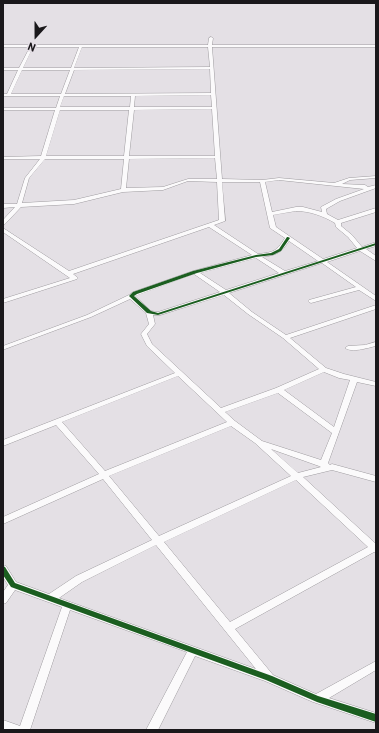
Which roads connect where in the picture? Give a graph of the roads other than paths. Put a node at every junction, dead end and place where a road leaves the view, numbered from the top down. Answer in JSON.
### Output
{"nodes":[{"id":1,"x":211,"y":38,"type":"dead end"},
{"id":2,"x":3,"y":46,"type":"edge"},
{"id":3,"x":32,"y":46,"type":"junction"},
{"id":4,"x":81,"y":46,"type":"junction"},
{"id":5,"x":210,"y":46,"type":"junction"},
{"id":6,"x":376,"y":46,"type":"edge"},
{"id":7,"x":211,"y":68,"type":"junction"},
{"id":8,"x":21,"y":69,"type":"junction"},
{"id":9,"x":72,"y":69,"type":"junction"},
{"id":10,"x":3,"y":70,"type":"edge"},
{"id":11,"x":213,"y":94,"type":"junction"},
{"id":12,"x":3,"y":95,"type":"edge"},
{"id":13,"x":8,"y":95,"type":"junction"},
{"id":14,"x":62,"y":95,"type":"junction"},
{"id":15,"x":133,"y":95,"type":"junction"},
{"id":16,"x":59,"y":108,"type":"junction"},
{"id":17,"x":131,"y":108,"type":"junction"},
{"id":18,"x":213,"y":108,"type":"junction"},
{"id":19,"x":3,"y":109,"type":"edge"},
{"id":20,"x":43,"y":157,"type":"junction"},
{"id":21,"x":126,"y":157,"type":"junction"},
{"id":22,"x":217,"y":157,"type":"junction"},
{"id":23,"x":3,"y":158,"type":"edge"},
{"id":24,"x":376,"y":177,"type":"edge"},
{"id":25,"x":219,"y":180,"type":"junction"},
{"id":26,"x":262,"y":181,"type":"junction"},
{"id":27,"x":335,"y":185,"type":"junction"},
{"id":28,"x":376,"y":186,"type":"edge"},
{"id":29,"x":368,"y":189,"type":"junction"},
{"id":30,"x":123,"y":190,"type":"junction"},
{"id":31,"x":3,"y":206,"type":"edge"},
{"id":32,"x":19,"y":206,"type":"junction"},
{"id":33,"x":376,"y":210,"type":"edge"},
{"id":34,"x":270,"y":214,"type":"junction"},
{"id":35,"x":325,"y":215,"type":"junction"},
{"id":36,"x":338,"y":222,"type":"junction"},
{"id":37,"x":3,"y":223,"type":"edge"},
{"id":38,"x":210,"y":225,"type":"junction"},
{"id":39,"x":3,"y":230,"type":"edge"},
{"id":40,"x":288,"y":238,"type":"junction"},
{"id":41,"x":376,"y":244,"type":"edge"},
{"id":42,"x":360,"y":248,"type":"junction"},
{"id":43,"x":256,"y":256,"type":"junction"},
{"id":44,"x":376,"y":259,"type":"edge"},
{"id":45,"x":321,"y":260,"type":"junction"},
{"id":46,"x":195,"y":272,"type":"junction"},
{"id":47,"x":69,"y":273,"type":"junction"},
{"id":48,"x":282,"y":273,"type":"junction"},
{"id":49,"x":360,"y":288,"type":"junction"},
{"id":50,"x":224,"y":292,"type":"junction"},
{"id":51,"x":131,"y":296,"type":"junction"},
{"id":52,"x":376,"y":300,"type":"edge"},
{"id":53,"x":3,"y":301,"type":"edge"},
{"id":54,"x":311,"y":301,"type":"dead end"},
{"id":55,"x":376,"y":307,"type":"edge"},
{"id":56,"x":149,"y":312,"type":"junction"},
{"id":57,"x":285,"y":337,"type":"junction"},
{"id":58,"x":376,"y":344,"type":"edge"},
{"id":59,"x":3,"y":348,"type":"edge"},
{"id":60,"x":348,"y":348,"type":"dead end"},
{"id":61,"x":324,"y":369,"type":"junction"},
{"id":62,"x":178,"y":374,"type":"junction"},
{"id":63,"x":354,"y":380,"type":"junction"},
{"id":64,"x":376,"y":384,"type":"edge"},
{"id":65,"x":279,"y":390,"type":"junction"},
{"id":66,"x":221,"y":412,"type":"junction"},
{"id":67,"x":57,"y":421,"type":"junction"},
{"id":68,"x":232,"y":423,"type":"junction"},
{"id":69,"x":336,"y":432,"type":"junction"},
{"id":70,"x":258,"y":441,"type":"junction"},
{"id":71,"x":3,"y":443,"type":"edge"},
{"id":72,"x":323,"y":465,"type":"junction"},
{"id":73,"x":332,"y":467,"type":"junction"},
{"id":74,"x":104,"y":476,"type":"junction"},
{"id":75,"x":297,"y":476,"type":"junction"},
{"id":76,"x":376,"y":479,"type":"edge"},
{"id":77,"x":3,"y":521,"type":"edge"},
{"id":78,"x":157,"y":540,"type":"junction"},
{"id":79,"x":375,"y":548,"type":"edge"},
{"id":80,"x":3,"y":569,"type":"edge"},
{"id":81,"x":14,"y":585,"type":"junction"},
{"id":82,"x":50,"y":599,"type":"junction"},
{"id":83,"x":3,"y":600,"type":"edge"},
{"id":84,"x":67,"y":606,"type":"junction"},
{"id":85,"x":228,"y":628,"type":"junction"},
{"id":86,"x":193,"y":650,"type":"junction"},
{"id":87,"x":376,"y":665,"type":"edge"},
{"id":88,"x":269,"y":678,"type":"junction"},
{"id":89,"x":317,"y":699,"type":"junction"},
{"id":90,"x":376,"y":718,"type":"edge"},
{"id":91,"x":3,"y":725,"type":"edge"},
{"id":92,"x":16,"y":730,"type":"edge"},
{"id":93,"x":24,"y":730,"type":"edge"},
{"id":94,"x":152,"y":730,"type":"edge"}],
"edges":[{"from":1,"to":5,"type":"street"},
{"from":2,"to":3,"type":"street"},
{"from":3,"to":4,"type":"street"},
{"from":3,"to":8,"type":"street"},
{"from":4,"to":5,"type":"street"},
{"from":4,"to":9,"type":"street"},
{"from":5,"to":6,"type":"street"},
{"from":5,"to":7,"type":"street"},
{"from":7,"to":9,"type":"street"},
{"from":7,"to":11,"type":"street"},
{"from":8,"to":9,"type":"street"},
{"from":8,"to":10,"type":"street"},
{"from":8,"to":13,"type":"street"},
{"from":9,"to":14,"type":"street"},
{"from":11,"to":15,"type":"street"},
{"from":11,"to":18,"type":"street"},
{"from":12,"to":13,"type":"street"},
{"from":13,"to":14,"type":"street"},
{"from":14,"to":15,"type":"street"},
{"from":14,"to":16,"type":"street"},
{"from":15,"to":17,"type":"street"},
{"from":16,"to":17,"type":"street"},
{"from":16,"to":19,"type":"street"},
{"from":16,"to":20,"type":"street"},
{"from":17,"to":18,"type":"street"},
{"from":17,"to":21,"type":"street"},
{"from":18,"to":22,"type":"street"},
{"from":20,"to":21,"type":"street"},
{"from":20,"to":23,"type":"street"},
{"from":20,"to":32,"type":"street"},
{"from":21,"to":22,"type":"street"},
{"from":21,"to":30,"type":"street"},
{"from":22,"to":25,"type":"street"},
{"from":24,"to":27,"type":"street"},
{"from":25,"to":26,"type":"street"},
{"from":25,"to":30,"type":"street"},
{"from":25,"to":38,"type":"street"},
{"from":26,"to":27,"type":"street"},
{"from":26,"to":34,"type":"street"},
{"from":27,"to":29,"type":"street"},
{"from":28,"to":29,"type":"street"},
{"from":29,"to":35,"type":"street"},
{"from":30,"to":32,"type":"street"},
{"from":31,"to":32,"type":"street"},
{"from":32,"to":37,"type":"street"},
{"from":33,"to":36,"type":"street"},
{"from":34,"to":35,"type":"street"},
{"from":34,"to":40,"type":"street"},
{"from":35,"to":36,"type":"street"},
{"from":36,"to":42,"type":"street"},
{"from":38,"to":43,"type":"street"},
{"from":38,"to":47,"type":"street"},
{"from":39,"to":47,"type":"street"},
{"from":40,"to":43,"type":"street"},
{"from":40,"to":45,"type":"street"},
{"from":41,"to":42,"type":"street"},
{"from":42,"to":44,"type":"street"},
{"from":42,"to":45,"type":"street"},
{"from":43,"to":46,"type":"street"},
{"from":43,"to":48,"type":"street"},
{"from":45,"to":48,"type":"street"},
{"from":45,"to":49,"type":"street"},
{"from":46,"to":50,"type":"street"},
{"from":46,"to":51,"type":"street"},
{"from":47,"to":53,"type":"street"},
{"from":48,"to":50,"type":"street"},
{"from":49,"to":52,"type":"street"},
{"from":49,"to":54,"type":"street"},
{"from":50,"to":56,"type":"street"},
{"from":50,"to":57,"type":"street"},
{"from":51,"to":56,"type":"street"},
{"from":51,"to":59,"type":"street"},
{"from":55,"to":57,"type":"street"},
{"from":56,"to":62,"type":"street"},
{"from":57,"to":61,"type":"street"},
{"from":58,"to":60,"type":"street"},
{"from":61,"to":63,"type":"street"},
{"from":61,"to":65,"type":"street"},
{"from":62,"to":66,"type":"street"},
{"from":62,"to":67,"type":"street"},
{"from":63,"to":64,"type":"street"},
{"from":63,"to":69,"type":"street"},
{"from":65,"to":66,"type":"street"},
{"from":65,"to":69,"type":"street"},
{"from":66,"to":68,"type":"street"},
{"from":67,"to":71,"type":"street"},
{"from":67,"to":74,"type":"street"},
{"from":68,"to":70,"type":"street"},
{"from":68,"to":74,"type":"street"},
{"from":69,"to":72,"type":"street"},
{"from":70,"to":72,"type":"street"},
{"from":70,"to":75,"type":"street"},
{"from":72,"to":73,"type":"street"},
{"from":73,"to":75,"type":"street"},
{"from":73,"to":76,"type":"street"},
{"from":74,"to":77,"type":"street"},
{"from":74,"to":78,"type":"street"},
{"from":75,"to":78,"type":"street"},
{"from":75,"to":79,"type":"street"},
{"from":78,"to":82,"type":"street"},
{"from":78,"to":85,"type":"street"},
{"from":79,"to":85,"type":"street"},
{"from":80,"to":81,"type":"street"},
{"from":81,"to":82,"type":"street"},
{"from":81,"to":83,"type":"street"},
{"from":82,"to":84,"type":"street"},
{"from":84,"to":86,"type":"street"},
{"from":84,"to":93,"type":"street"},
{"from":85,"to":88,"type":"street"},
{"from":86,"to":88,"type":"street"},
{"from":86,"to":94,"type":"street"},
{"from":87,"to":89,"type":"street"},
{"from":88,"to":89,"type":"street"},
{"from":89,"to":90,"type":"street"},
{"from":91,"to":92,"type":"street"}]}
